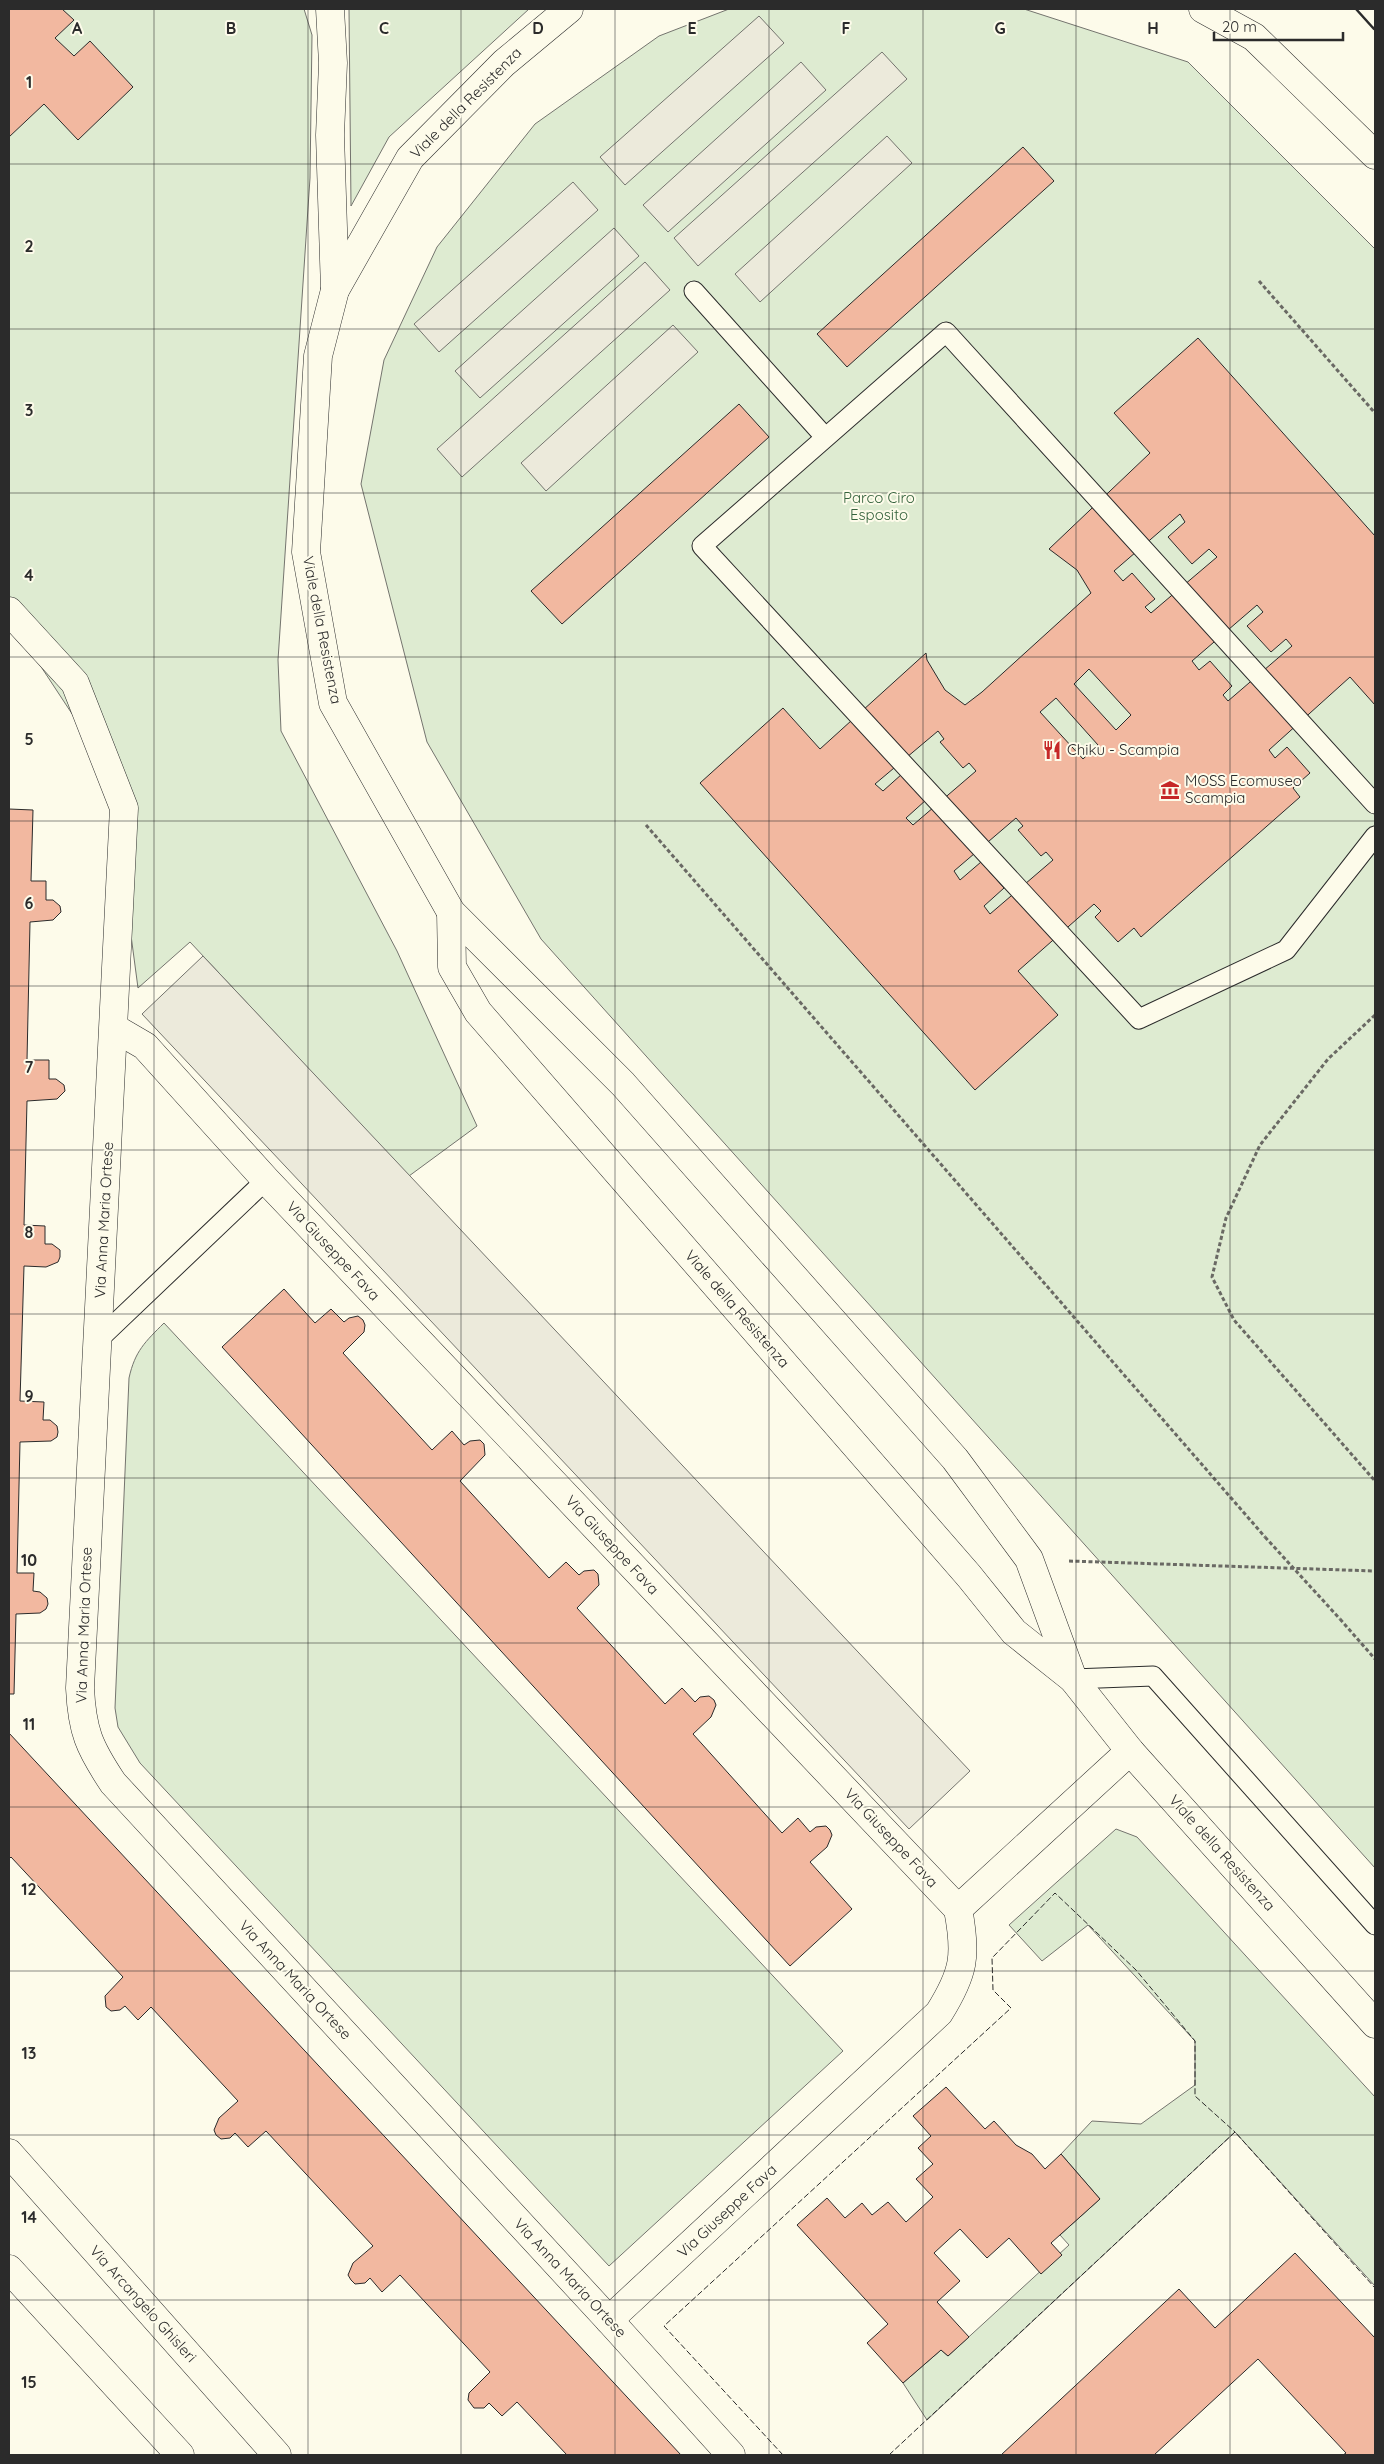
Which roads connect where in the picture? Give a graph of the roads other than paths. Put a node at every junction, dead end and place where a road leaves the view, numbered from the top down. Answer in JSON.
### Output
{"nodes":[{"id":1,"x":330,"y":9,"type":"edge"},
{"id":2,"x":570,"y":9,"type":"edge"},
{"id":3,"x":1203,"y":9,"type":"edge"},
{"id":4,"x":1375,"y":155,"type":"edge"},
{"id":5,"x":335,"y":290,"type":"junction"},
{"id":6,"x":694,"y":291,"type":"dead end"},
{"id":7,"x":824,"y":437,"type":"junction"},
{"id":8,"x":9,"y":612,"type":"edge"},
{"id":9,"x":1375,"y":804,"type":"edge"},
{"id":10,"x":1375,"y":836,"type":"edge"},
{"id":11,"x":451,"y":912,"type":"junction"},
{"id":12,"x":114,"y":1028,"type":"junction"},
{"id":13,"x":266,"y":1180,"type":"junction"},
{"id":14,"x":98,"y":1340,"type":"junction"},
{"id":15,"x":1073,"y":1679,"type":"junction"},
{"id":16,"x":1130,"y":1751,"type":"junction"},
{"id":17,"x":958,"y":1909,"type":"junction"},
{"id":18,"x":1375,"y":1925,"type":"edge"},
{"id":19,"x":1375,"y":2024,"type":"edge"},
{"id":20,"x":9,"y":2153,"type":"edge"},
{"id":21,"x":9,"y":2269,"type":"edge"},
{"id":22,"x":609,"y":2320,"type":"junction"},
{"id":23,"x":180,"y":2455,"type":"edge"},
{"id":24,"x":277,"y":2455,"type":"edge"},
{"id":25,"x":731,"y":2455,"type":"edge"}],
"edges":[{"from":1,"to":5,"type":"street","name":"Viale della Resistenza"},
{"from":2,"to":5,"type":"street","name":"Viale della Resistenza"},
{"from":3,"to":4,"type":"street"},
{"from":5,"to":11,"type":"street","name":"Viale della Resistenza"},
{"from":6,"to":7,"type":"lane"},
{"from":7,"to":9,"type":"lane"},
{"from":7,"to":10,"type":"lane"},
{"from":8,"to":12,"type":"street","name":"Via Anna Maria Ortese"},
{"from":11,"to":15,"type":"street","name":"Viale della Resistenza"},
{"from":11,"to":15,"type":"street","name":"Viale della Resistenza"},
{"from":12,"to":13,"type":"street","name":"Via Giuseppe Fava"},
{"from":12,"to":14,"type":"street","name":"Via Anna Maria Ortese"},
{"from":13,"to":14,"type":"lane"},
{"from":13,"to":17,"type":"street","name":"Via Giuseppe Fava"},
{"from":14,"to":22,"type":"street","name":"Via Anna Maria Ortese"},
{"from":15,"to":16,"type":"street","name":"Viale della Resistenza"},
{"from":15,"to":18,"type":"lane"},
{"from":16,"to":17,"type":"street"},
{"from":16,"to":19,"type":"street","name":"Viale della Resistenza"},
{"from":17,"to":22,"type":"street","name":"Via Giuseppe Fava"},
{"from":20,"to":24,"type":"street","name":"Via Arcangelo Ghisleri"},
{"from":21,"to":23,"type":"street"},
{"from":22,"to":25,"type":"street","name":"Via Anna Maria Ortese"}]}
